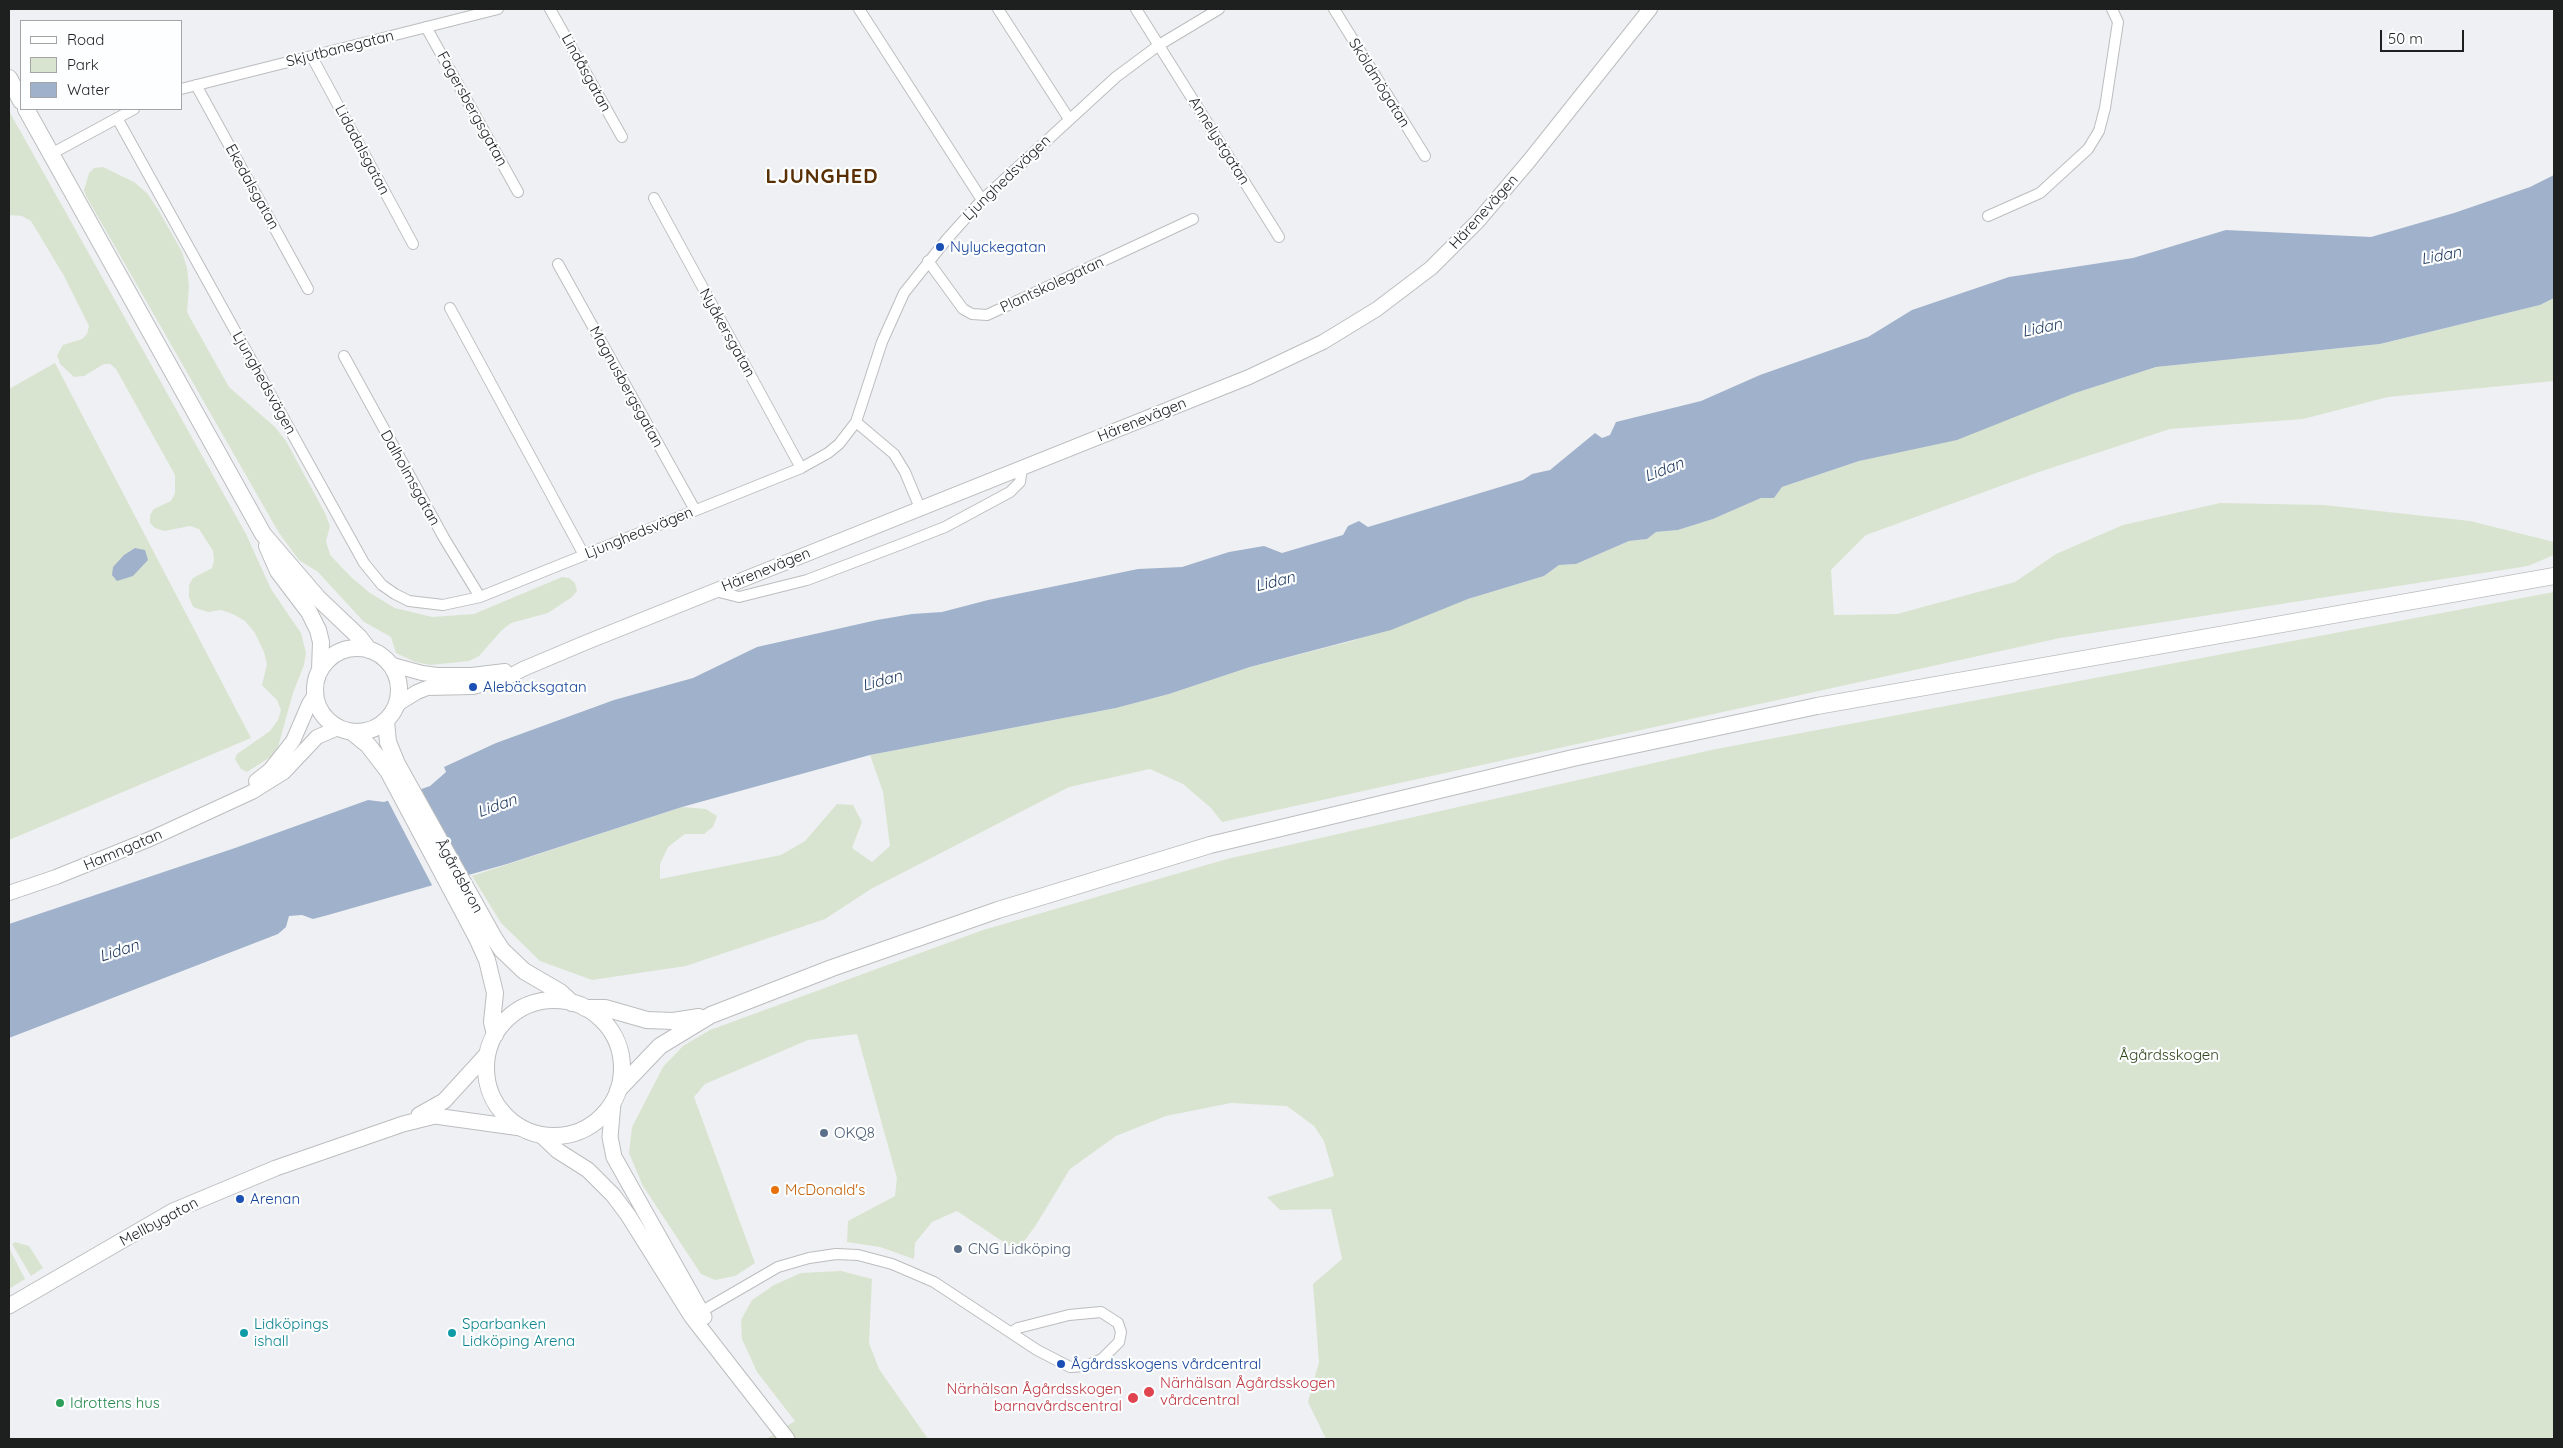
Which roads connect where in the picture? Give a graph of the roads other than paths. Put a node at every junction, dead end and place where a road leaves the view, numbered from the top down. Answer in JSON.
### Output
{"nodes":[{"id":1,"x":498,"y":9,"type":"edge"},
{"id":2,"x":550,"y":9,"type":"edge"},
{"id":3,"x":859,"y":9,"type":"edge"},
{"id":4,"x":998,"y":9,"type":"edge"},
{"id":5,"x":1136,"y":9,"type":"edge"},
{"id":6,"x":1219,"y":9,"type":"edge"},
{"id":7,"x":1334,"y":9,"type":"edge"},
{"id":8,"x":1650,"y":9,"type":"edge"},
{"id":9,"x":2112,"y":9,"type":"edge"},
{"id":10,"x":426,"y":27,"type":"junction"},
{"id":11,"x":1159,"y":45,"type":"junction"},
{"id":12,"x":312,"y":57,"type":"junction"},
{"id":13,"x":9,"y":78,"type":"edge"},
{"id":14,"x":196,"y":85,"type":"junction"},
{"id":15,"x":182,"y":89,"type":"edge"},
{"id":16,"x":20,"y":99,"type":"edge"},
{"id":17,"x":27,"y":110,"type":"edge"},
{"id":18,"x":132,"y":110,"type":"edge"},
{"id":19,"x":117,"y":118,"type":"junction"},
{"id":20,"x":1069,"y":119,"type":"junction"},
{"id":21,"x":622,"y":137,"type":"dead end"},
{"id":22,"x":51,"y":154,"type":"junction"},
{"id":23,"x":1425,"y":156,"type":"dead end"},
{"id":24,"x":518,"y":192,"type":"dead end"},
{"id":25,"x":654,"y":198,"type":"dead end"},
{"id":26,"x":982,"y":200,"type":"junction"},
{"id":27,"x":1988,"y":216,"type":"dead end"},
{"id":28,"x":1193,"y":219,"type":"dead end"},
{"id":29,"x":1279,"y":237,"type":"dead end"},
{"id":30,"x":413,"y":244,"type":"dead end"},
{"id":31,"x":928,"y":260,"type":"junction"},
{"id":32,"x":558,"y":264,"type":"dead end"},
{"id":33,"x":308,"y":288,"type":"dead end"},
{"id":34,"x":450,"y":308,"type":"dead end"},
{"id":35,"x":344,"y":356,"type":"dead end"},
{"id":36,"x":856,"y":422,"type":"junction"},
{"id":37,"x":801,"y":468,"type":"junction"},
{"id":38,"x":1022,"y":468,"type":"junction"},
{"id":39,"x":920,"y":508,"type":"junction"},
{"id":40,"x":694,"y":510,"type":"junction"},
{"id":41,"x":263,"y":534,"type":"junction"},
{"id":42,"x":584,"y":555,"type":"junction"},
{"id":43,"x":2554,"y":576,"type":"edge"},
{"id":44,"x":715,"y":591,"type":"junction"},
{"id":45,"x":480,"y":598,"type":"junction"},
{"id":46,"x":369,"y":650,"type":"junction"},
{"id":47,"x":389,"y":664,"type":"junction"},
{"id":48,"x":523,"y":669,"type":"junction"},
{"id":49,"x":320,"y":670,"type":"junction"},
{"id":50,"x":315,"y":695,"type":"junction"},
{"id":51,"x":396,"y":705,"type":"junction"},
{"id":52,"x":386,"y":721,"type":"junction"},
{"id":53,"x":345,"y":730,"type":"junction"},
{"id":54,"x":393,"y":767,"type":"junction"},
{"id":55,"x":234,"y":798,"type":"junction"},
{"id":56,"x":9,"y":893,"type":"edge"},
{"id":57,"x":471,"y":911,"type":"junction"},
{"id":58,"x":578,"y":1005,"type":"junction"},
{"id":59,"x":711,"y":1014,"type":"junction"},
{"id":60,"x":494,"y":1035,"type":"junction"},
{"id":61,"x":487,"y":1054,"type":"junction"},
{"id":62,"x":616,"y":1096,"type":"junction"},
{"id":63,"x":403,"y":1124,"type":"junction"},
{"id":64,"x":521,"y":1128,"type":"junction"},
{"id":65,"x":541,"y":1135,"type":"junction"},
{"id":66,"x":9,"y":1306,"type":"edge"},
{"id":67,"x":696,"y":1314,"type":"junction"},
{"id":68,"x":1012,"y":1332,"type":"junction"},
{"id":69,"x":787,"y":1439,"type":"edge"}],
"edges":[{"from":1,"to":10,"type":"street","name":"Skjutbanegatan"},
{"from":2,"to":21,"type":"street","name":"Lindåsgatan"},
{"from":3,"to":26,"type":"street"},
{"from":4,"to":20,"type":"street"},
{"from":5,"to":11,"type":"street","name":"Annelystgatan"},
{"from":6,"to":11,"type":"street","name":"Ljunghedsvägen"},
{"from":7,"to":23,"type":"street","name":"Sköldmögatan"},
{"from":8,"to":38,"type":"street","name":"Härenevägen"},
{"from":9,"to":27,"type":"street"},
{"from":10,"to":12,"type":"street","name":"Skjutbanegatan"},
{"from":10,"to":24,"type":"street","name":"Fagersbergsgatan"},
{"from":11,"to":20,"type":"street","name":"Ljunghedsvägen"},
{"from":11,"to":29,"type":"street","name":"Annelystgatan"},
{"from":12,"to":14,"type":"street","name":"Skjutbanegatan"},
{"from":12,"to":30,"type":"street","name":"Lidadalsgatan"},
{"from":13,"to":16,"type":"main road"},
{"from":14,"to":15,"type":"street","name":"Skjutbanegatan"},
{"from":14,"to":33,"type":"street","name":"Ekedalsgatan"},
{"from":17,"to":22,"type":"main road"},
{"from":18,"to":19,"type":"street"},
{"from":19,"to":22,"type":"street"},
{"from":19,"to":45,"type":"street","name":"Ljunghedsvägen"},
{"from":20,"to":26,"type":"street","name":"Ljunghedsvägen"},
{"from":22,"to":41,"type":"main road"},
{"from":25,"to":37,"type":"street","name":"Nyåkersgatan"},
{"from":26,"to":31,"type":"street","name":"Ljunghedsvägen"},
{"from":28,"to":31,"type":"street","name":"Plantskolegatan"},
{"from":31,"to":36,"type":"street","name":"Ljunghedsvägen"},
{"from":32,"to":40,"type":"street","name":"Magnusbergsgatan"},
{"from":34,"to":42,"type":"street"},
{"from":35,"to":45,"type":"street","name":"Dalholmsgatan"},
{"from":36,"to":37,"type":"street","name":"Ljunghedsvägen"},
{"from":36,"to":39,"type":"street"},
{"from":37,"to":40,"type":"street","name":"Ljunghedsvägen"},
{"from":38,"to":39,"type":"street","name":"Härenevägen"},
{"from":38,"to":44,"type":"street"},
{"from":39,"to":44,"type":"street","name":"Härenevägen"},
{"from":40,"to":42,"type":"street","name":"Ljunghedsvägen"},
{"from":41,"to":46,"type":"main road"},
{"from":41,"to":49,"type":"main road"},
{"from":42,"to":45,"type":"street","name":"Ljunghedsvägen"},
{"from":43,"to":59,"type":"main road"},
{"from":44,"to":48,"type":"street","name":"Härenevägen"},
{"from":46,"to":47,"type":"main road"},
{"from":46,"to":49,"type":"main road"},
{"from":47,"to":48,"type":"street","name":"Härenevägen"},
{"from":47,"to":51,"type":"main road"},
{"from":48,"to":51,"type":"street","name":"Härenevägen"},
{"from":49,"to":50,"type":"main road"},
{"from":50,"to":53,"type":"main road"},
{"from":50,"to":55,"type":"street"},
{"from":51,"to":52,"type":"main road"},
{"from":52,"to":53,"type":"main road"},
{"from":52,"to":54,"type":"main road","name":"Ågårdsbron"},
{"from":53,"to":54,"type":"main road","name":"Ågårdsbron"},
{"from":53,"to":55,"type":"street"},
{"from":54,"to":57,"type":"main road","name":"Ågårdsbron"},
{"from":55,"to":56,"type":"street","name":"Hamngatan"},
{"from":57,"to":58,"type":"main road","name":"Ågårdsbron"},
{"from":57,"to":60,"type":"main road","name":"Ågårdsbron"},
{"from":58,"to":59,"type":"main road"},
{"from":58,"to":60,"type":"main road"},
{"from":58,"to":62,"type":"main road"},
{"from":59,"to":62,"type":"main road"},
{"from":60,"to":61,"type":"main road"},
{"from":61,"to":63,"type":"main road","name":"Mellbygatan"},
{"from":61,"to":64,"type":"main road"},
{"from":62,"to":65,"type":"main road"},
{"from":62,"to":67,"type":"main road"},
{"from":63,"to":64,"type":"main road","name":"Mellbygatan"},
{"from":63,"to":66,"type":"main road","name":"Mellbygatan"},
{"from":64,"to":65,"type":"main road"},
{"from":65,"to":67,"type":"main road"},
{"from":67,"to":68,"type":"street"},
{"from":67,"to":69,"type":"main road"},
{"from":68,"to":68,"type":"street"}]}
